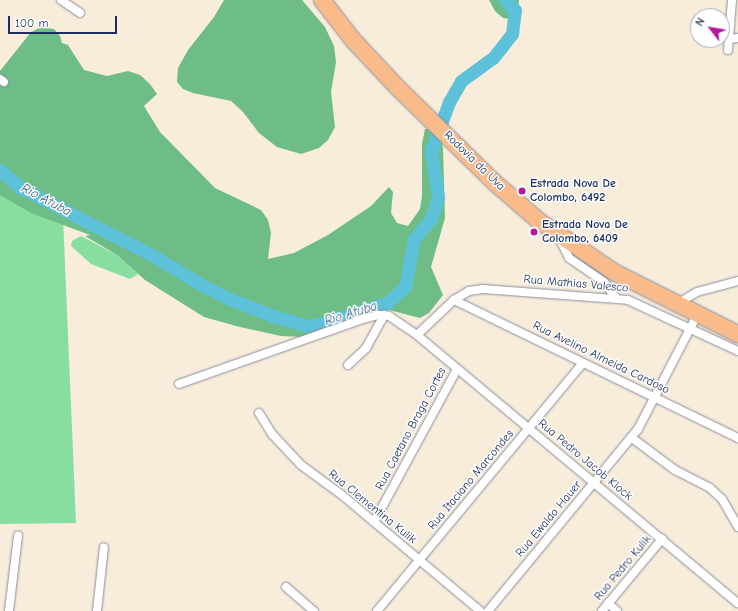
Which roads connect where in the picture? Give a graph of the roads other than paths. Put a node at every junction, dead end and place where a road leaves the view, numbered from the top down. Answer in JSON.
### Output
{"nodes":[{"id":1,"x":61,"y":0,"type":"edge"},
{"id":2,"x":322,"y":0,"type":"edge"},
{"id":3,"x":732,"y":0,"type":"edge"},
{"id":4,"x":80,"y":13,"type":"dead end"},
{"id":5,"x":730,"y":26,"type":"edge"},
{"id":6,"x":556,"y":234,"type":"junction"},
{"id":7,"x":738,"y":280,"type":"edge"},
{"id":8,"x":616,"y":298,"type":"junction"},
{"id":9,"x":454,"y":300,"type":"junction"},
{"id":10,"x":676,"y":304,"type":"junction"},
{"id":11,"x":384,"y":315,"type":"junction"},
{"id":12,"x":694,"y":321,"type":"junction"},
{"id":13,"x":738,"y":334,"type":"edge"},
{"id":14,"x":417,"y":335,"type":"junction"},
{"id":15,"x":738,"y":351,"type":"edge"},
{"id":16,"x":584,"y":363,"type":"junction"},
{"id":17,"x":348,"y":366,"type":"dead end"},
{"id":18,"x":457,"y":368,"type":"junction"},
{"id":19,"x":179,"y":384,"type":"dead end"},
{"id":20,"x":656,"y":398,"type":"junction"},
{"id":21,"x":259,"y":413,"type":"dead end"},
{"id":22,"x":529,"y":429,"type":"junction"},
{"id":23,"x":632,"y":438,"type":"junction"},
{"id":24,"x":738,"y":438,"type":"edge"},
{"id":25,"x":594,"y":483,"type":"junction"},
{"id":26,"x":374,"y":522,"type":"junction"},
{"id":27,"x":738,"y":527,"type":"edge"},
{"id":28,"x":18,"y":536,"type":"dead end"},
{"id":29,"x":662,"y":540,"type":"junction"},
{"id":30,"x":104,"y":547,"type":"dead end"},
{"id":31,"x":420,"y":560,"type":"junction"},
{"id":32,"x":286,"y":587,"type":"dead end"},
{"id":33,"x":738,"y":603,"type":"edge"},
{"id":34,"x":608,"y":604,"type":"junction"},
{"id":35,"x":9,"y":611,"type":"edge"},
{"id":36,"x":97,"y":611,"type":"edge"},
{"id":37,"x":314,"y":611,"type":"edge"},
{"id":38,"x":377,"y":611,"type":"edge"},
{"id":39,"x":480,"y":611,"type":"edge"},
{"id":40,"x":488,"y":611,"type":"edge"},
{"id":41,"x":602,"y":611,"type":"edge"},
{"id":42,"x":617,"y":611,"type":"edge"}],
"edges":[{"from":1,"to":4,"type":"street"},
{"from":2,"to":6,"type":"highway","name":"Rodovia da Uva"},
{"from":3,"to":5,"type":"street"},
{"from":6,"to":8,"type":"street"},
{"from":6,"to":10,"type":"highway","name":"Rodovia da Uva"},
{"from":7,"to":10,"type":"street"},
{"from":8,"to":9,"type":"street","name":"Rua Mathias Valesco"},
{"from":8,"to":12,"type":"street","name":"Rua Mathias Valesco"},
{"from":9,"to":14,"type":"street","name":"Rua Mathias Valesco"},
{"from":9,"to":16,"type":"street","name":"Rua Avelino Almeida Cardoso"},
{"from":10,"to":12,"type":"highway","name":"Rodovia da Uva"},
{"from":11,"to":14,"type":"street","name":"Rua Pedro Jacob Klock"},
{"from":11,"to":17,"type":"street"},
{"from":11,"to":19,"type":"street"},
{"from":12,"to":13,"type":"highway","name":"Rodovia da Uva"},
{"from":12,"to":15,"type":"street","name":"Rua Mathias Valesco"},
{"from":12,"to":20,"type":"street","name":"Rua Ewaldo Hauer"},
{"from":14,"to":18,"type":"street","name":"Rua Pedro Jacob Klock"},
{"from":16,"to":20,"type":"street","name":"Rua Avelino Almeida Cardoso"},
{"from":16,"to":22,"type":"street","name":"Rua Itaciano Marcondes"},
{"from":18,"to":22,"type":"street","name":"Rua Pedro Jacob Klock"},
{"from":18,"to":26,"type":"street","name":"Rua Caetano Braga Cortes"},
{"from":20,"to":23,"type":"street","name":"Rua Ewaldo Hauer"},
{"from":20,"to":24,"type":"street","name":"Rua Avelino Almeida Cardoso"},
{"from":21,"to":26,"type":"street","name":"Rua Clementina Kulik"},
{"from":22,"to":25,"type":"street","name":"Rua Pedro Jacob Klock"},
{"from":22,"to":31,"type":"street","name":"Rua Itaciano Marcondes"},
{"from":23,"to":25,"type":"street","name":"Rua Ewaldo Hauer"},
{"from":23,"to":27,"type":"street"},
{"from":25,"to":29,"type":"street","name":"Rua Pedro Jacob Klock"},
{"from":25,"to":40,"type":"street","name":"Rua Ewaldo Hauer"},
{"from":26,"to":31,"type":"street","name":"Rua Clementina Kulik"},
{"from":28,"to":35,"type":"street"},
{"from":29,"to":33,"type":"street","name":"Rua Pedro Jacob Klock"},
{"from":29,"to":34,"type":"street","name":"Rua Pedro Kulik"},
{"from":30,"to":36,"type":"street"},
{"from":31,"to":38,"type":"street","name":"Rua Itaciano Marcondes"},
{"from":31,"to":39,"type":"street","name":"Rua Clementina Kulik"},
{"from":32,"to":37,"type":"street"},
{"from":34,"to":41,"type":"street","name":"Rua Pedro Kulik"},
{"from":34,"to":42,"type":"street"}]}
